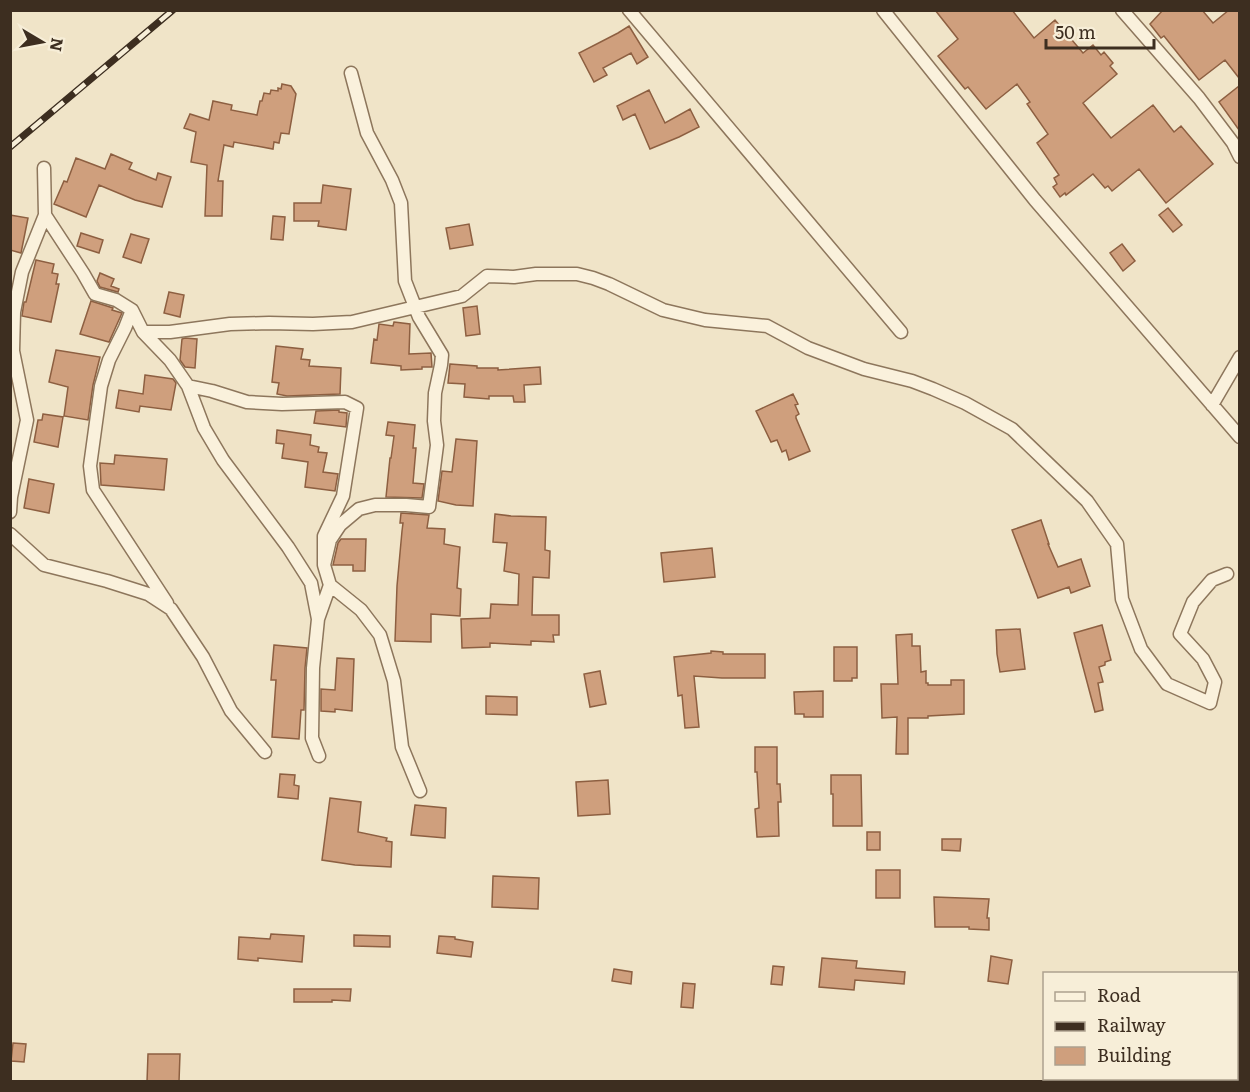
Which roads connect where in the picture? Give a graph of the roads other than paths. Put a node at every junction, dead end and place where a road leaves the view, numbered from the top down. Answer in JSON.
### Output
{"nodes":[{"id":1,"x":629,"y":10,"type":"edge"},
{"id":2,"x":883,"y":10,"type":"edge"},
{"id":3,"x":1122,"y":10,"type":"edge"},
{"id":4,"x":351,"y":73,"type":"dead end"},
{"id":5,"x":1239,"y":157,"type":"edge"},
{"id":6,"x":44,"y":168,"type":"dead end"},
{"id":7,"x":45,"y":215,"type":"junction"},
{"id":8,"x":415,"y":307,"type":"junction"},
{"id":9,"x":132,"y":310,"type":"junction"},
{"id":10,"x":143,"y":332,"type":"junction"},
{"id":11,"x":902,"y":332,"type":"dead end"},
{"id":12,"x":1239,"y":357,"type":"edge"},
{"id":13,"x":188,"y":386,"type":"junction"},
{"id":14,"x":1212,"y":405,"type":"junction"},
{"id":15,"x":1239,"y":437,"type":"edge"},
{"id":16,"x":10,"y":512,"type":"edge"},
{"id":17,"x":10,"y":534,"type":"edge"},
{"id":18,"x":324,"y":565,"type":"junction"},
{"id":19,"x":1227,"y":574,"type":"dead end"},
{"id":20,"x":330,"y":585,"type":"junction"},
{"id":21,"x":171,"y":609,"type":"junction"},
{"id":22,"x":318,"y":619,"type":"junction"},
{"id":23,"x":265,"y":752,"type":"dead end"},
{"id":24,"x":319,"y":756,"type":"dead end"},
{"id":25,"x":420,"y":791,"type":"dead end"}],
"edges":[{"from":1,"to":11,"type":"street"},
{"from":2,"to":14,"type":"street"},
{"from":3,"to":5,"type":"street"},
{"from":4,"to":8,"type":"street"},
{"from":6,"to":7,"type":"street"},
{"from":7,"to":9,"type":"street"},
{"from":7,"to":16,"type":"street"},
{"from":8,"to":10,"type":"street"},
{"from":8,"to":18,"type":"street"},
{"from":8,"to":19,"type":"street"},
{"from":9,"to":10,"type":"street"},
{"from":9,"to":21,"type":"street"},
{"from":10,"to":13,"type":"street"},
{"from":12,"to":14,"type":"street"},
{"from":13,"to":18,"type":"street"},
{"from":13,"to":22,"type":"street"},
{"from":14,"to":15,"type":"street"},
{"from":17,"to":21,"type":"street"},
{"from":18,"to":20,"type":"street"},
{"from":20,"to":22,"type":"street"},
{"from":20,"to":25,"type":"street"},
{"from":21,"to":23,"type":"street"},
{"from":22,"to":24,"type":"street"}]}
